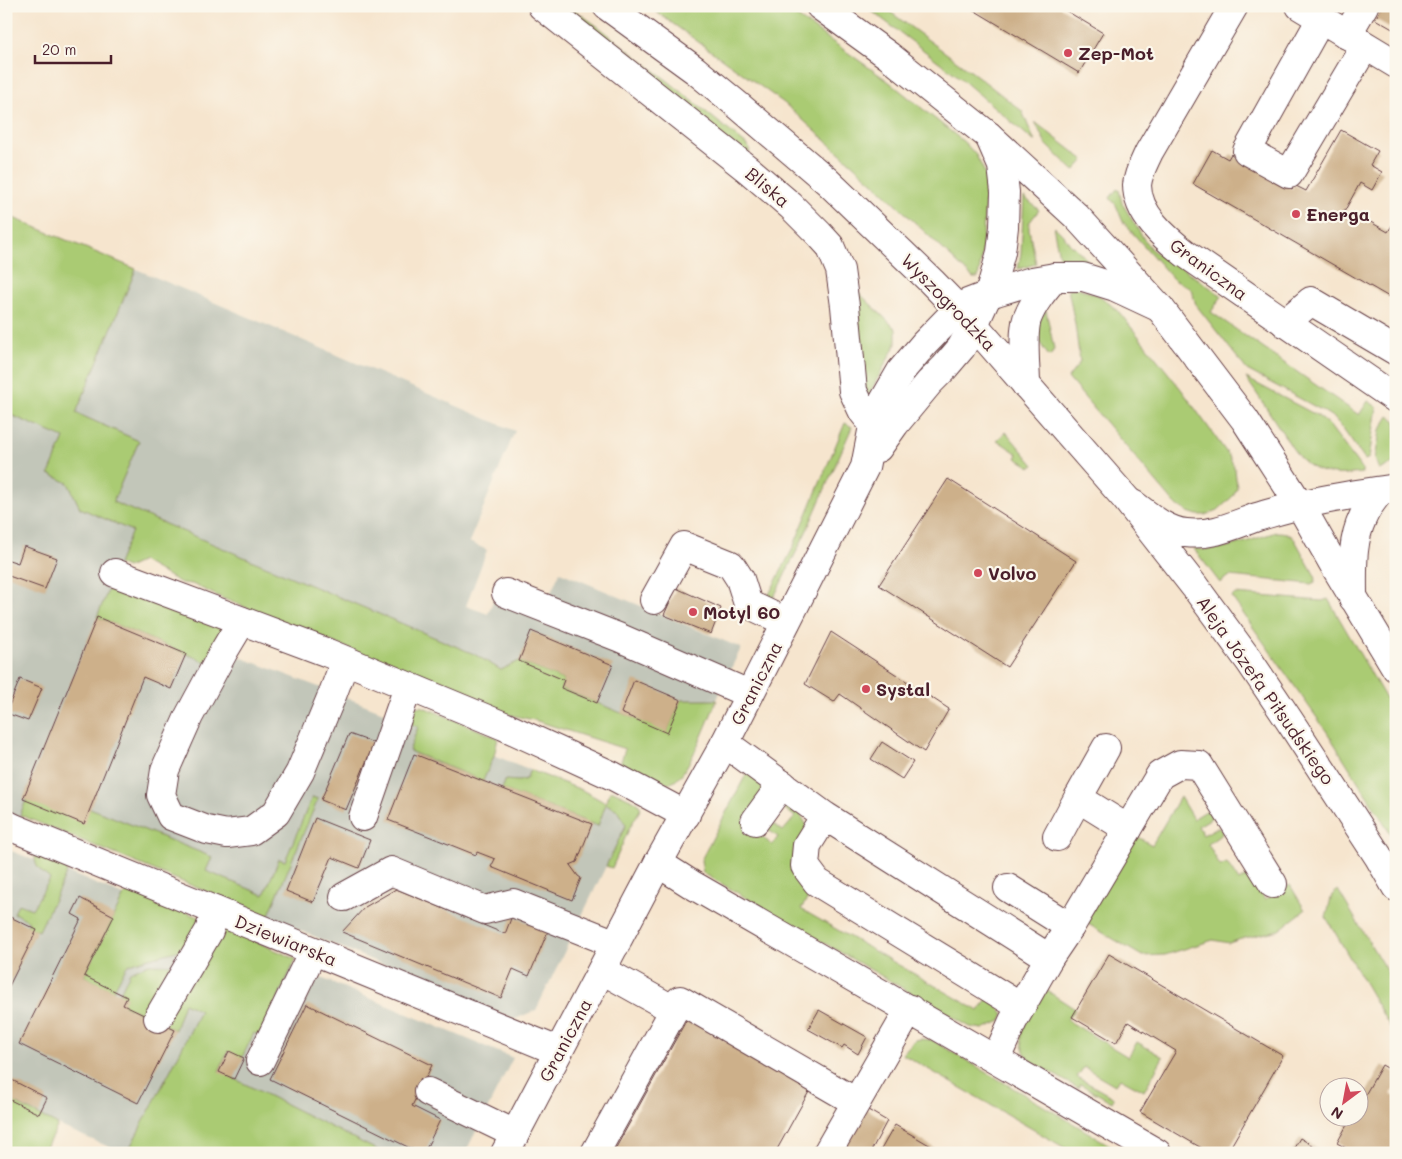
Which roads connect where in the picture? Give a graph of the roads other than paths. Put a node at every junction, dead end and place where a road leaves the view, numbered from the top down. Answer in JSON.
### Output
{"nodes":[{"id":1,"x":542,"y":6,"type":"edge"},
{"id":2,"x":607,"y":6,"type":"edge"},
{"id":3,"x":820,"y":6,"type":"edge"},
{"id":4,"x":1234,"y":6,"type":"edge"},
{"id":5,"x":1364,"y":6,"type":"edge"},
{"id":6,"x":1310,"y":13,"type":"edge"},
{"id":7,"x":1356,"y":40,"type":"junction"},
{"id":8,"x":1396,"y":64,"type":"edge"},
{"id":9,"x":989,"y":136,"type":"junction"},
{"id":10,"x":1055,"y":277,"type":"junction"},
{"id":11,"x":988,"y":295,"type":"junction"},
{"id":12,"x":1160,"y":308,"type":"junction"},
{"id":13,"x":966,"y":317,"type":"junction"},
{"id":14,"x":1285,"y":323,"type":"junction"},
{"id":15,"x":1396,"y":351,"type":"edge"},
{"id":16,"x":1026,"y":385,"type":"junction"},
{"id":17,"x":1396,"y":399,"type":"edge"},
{"id":18,"x":882,"y":426,"type":"junction"},
{"id":19,"x":1388,"y":490,"type":"edge"},
{"id":20,"x":1126,"y":499,"type":"junction"},
{"id":21,"x":1300,"y":505,"type":"junction"},
{"id":22,"x":115,"y":572,"type":"dead end"},
{"id":23,"x":506,"y":593,"type":"dead end"},
{"id":24,"x":1354,"y":598,"type":"junction"},
{"id":25,"x":654,"y":600,"type":"dead end"},
{"id":26,"x":242,"y":621,"type":"junction"},
{"id":27,"x":786,"y":622,"type":"junction"},
{"id":28,"x":345,"y":661,"type":"junction"},
{"id":29,"x":1396,"y":668,"type":"edge"},
{"id":30,"x":408,"y":687,"type":"junction"},
{"id":31,"x":749,"y":694,"type":"junction"},
{"id":32,"x":725,"y":744,"type":"junction"},
{"id":33,"x":1106,"y":748,"type":"dead end"},
{"id":34,"x":782,"y":784,"type":"junction"},
{"id":35,"x":1078,"y":798,"type":"junction"},
{"id":36,"x":363,"y":816,"type":"dead end"},
{"id":37,"x":686,"y":816,"type":"junction"},
{"id":38,"x":825,"y":816,"type":"junction"},
{"id":39,"x":755,"y":821,"type":"dead end"},
{"id":40,"x":10,"y":826,"type":"edge"},
{"id":41,"x":1128,"y":828,"type":"junction"},
{"id":42,"x":1057,"y":837,"type":"dead end"},
{"id":43,"x":658,"y":863,"type":"junction"},
{"id":44,"x":1273,"y":884,"type":"dead end"},
{"id":45,"x":1396,"y":887,"type":"edge"},
{"id":46,"x":1008,"y":888,"type":"dead end"},
{"id":47,"x":344,"y":897,"type":"dead end"},
{"id":48,"x":216,"y":911,"type":"junction"},
{"id":49,"x":1070,"y":928,"type":"junction"},
{"id":50,"x":616,"y":944,"type":"junction"},
{"id":51,"x":314,"y":951,"type":"junction"},
{"id":52,"x":1049,"y":958,"type":"junction"},
{"id":53,"x":602,"y":970,"type":"junction"},
{"id":54,"x":1021,"y":1007,"type":"junction"},
{"id":55,"x":910,"y":1009,"type":"junction"},
{"id":56,"x":674,"y":1010,"type":"junction"},
{"id":57,"x":158,"y":1018,"type":"dead end"},
{"id":58,"x":558,"y":1051,"type":"junction"},
{"id":59,"x":996,"y":1059,"type":"junction"},
{"id":60,"x":260,"y":1061,"type":"dead end"},
{"id":61,"x":428,"y":1092,"type":"dead end"},
{"id":62,"x":856,"y":1102,"type":"junction"},
{"id":63,"x":510,"y":1143,"type":"edge"},
{"id":64,"x":595,"y":1153,"type":"edge"},
{"id":65,"x":827,"y":1153,"type":"edge"},
{"id":66,"x":1157,"y":1153,"type":"edge"}],
"edges":[{"from":1,"to":18,"type":"street","name":"Bliska"},
{"from":2,"to":13,"type":"street","name":"Wyszogrodzka"},
{"from":3,"to":9,"type":"street"},
{"from":4,"to":14,"type":"street","name":"Graniczna"},
{"from":5,"to":7,"type":"street"},
{"from":6,"to":7,"type":"street"},
{"from":6,"to":7,"type":"street"},
{"from":7,"to":8,"type":"street"},
{"from":9,"to":11,"type":"street","name":"Graniczna"},
{"from":9,"to":12,"type":"street"},
{"from":10,"to":11,"type":"street"},
{"from":10,"to":12,"type":"street"},
{"from":10,"to":16,"type":"street"},
{"from":11,"to":13,"type":"street","name":"Graniczna"},
{"from":12,"to":21,"type":"street"},
{"from":13,"to":16,"type":"street","name":"Wyszogrodzka"},
{"from":13,"to":18,"type":"street","name":"Graniczna"},
{"from":14,"to":15,"type":"street"},
{"from":14,"to":17,"type":"street","name":"Graniczna"},
{"from":16,"to":20,"type":"street","name":"Wyszogrodzka"},
{"from":18,"to":27,"type":"street","name":"Graniczna"},
{"from":19,"to":21,"type":"street","name":"Wyszogrodzka"},
{"from":19,"to":24,"type":"street"},
{"from":20,"to":21,"type":"street","name":"Wyszogrodzka"},
{"from":20,"to":45,"type":"street","name":"Aleja Józefa Piłsudskiego"},
{"from":21,"to":24,"type":"street"},
{"from":22,"to":26,"type":"street"},
{"from":23,"to":31,"type":"street"},
{"from":24,"to":29,"type":"street"},
{"from":25,"to":27,"type":"street"},
{"from":26,"to":28,"type":"street"},
{"from":26,"to":28,"type":"street"},
{"from":27,"to":31,"type":"street","name":"Graniczna"},
{"from":28,"to":30,"type":"street"},
{"from":30,"to":36,"type":"street"},
{"from":30,"to":37,"type":"street"},
{"from":31,"to":32,"type":"street","name":"Graniczna"},
{"from":32,"to":34,"type":"street"},
{"from":32,"to":37,"type":"street","name":"Graniczna"},
{"from":33,"to":35,"type":"street"},
{"from":34,"to":38,"type":"street"},
{"from":34,"to":39,"type":"street"},
{"from":35,"to":41,"type":"street"},
{"from":35,"to":42,"type":"street"},
{"from":37,"to":43,"type":"street","name":"Graniczna"},
{"from":38,"to":52,"type":"street"},
{"from":38,"to":54,"type":"street"},
{"from":40,"to":48,"type":"street","name":"Dziewiarska"},
{"from":41,"to":44,"type":"street"},
{"from":41,"to":49,"type":"street"},
{"from":43,"to":50,"type":"street","name":"Graniczna"},
{"from":43,"to":55,"type":"street"},
{"from":46,"to":49,"type":"street"},
{"from":47,"to":50,"type":"street"},
{"from":48,"to":51,"type":"street","name":"Dziewiarska"},
{"from":48,"to":57,"type":"street"},
{"from":49,"to":52,"type":"street"},
{"from":50,"to":53,"type":"street","name":"Graniczna"},
{"from":51,"to":58,"type":"street","name":"Dziewiarska"},
{"from":51,"to":60,"type":"street"},
{"from":52,"to":54,"type":"street"},
{"from":53,"to":56,"type":"street"},
{"from":53,"to":58,"type":"street","name":"Graniczna"},
{"from":54,"to":59,"type":"street"},
{"from":55,"to":59,"type":"street"},
{"from":55,"to":62,"type":"street"},
{"from":56,"to":62,"type":"street"},
{"from":56,"to":64,"type":"street"},
{"from":58,"to":63,"type":"street","name":"Graniczna"},
{"from":59,"to":66,"type":"street"},
{"from":61,"to":63,"type":"street"},
{"from":62,"to":65,"type":"street"}]}
